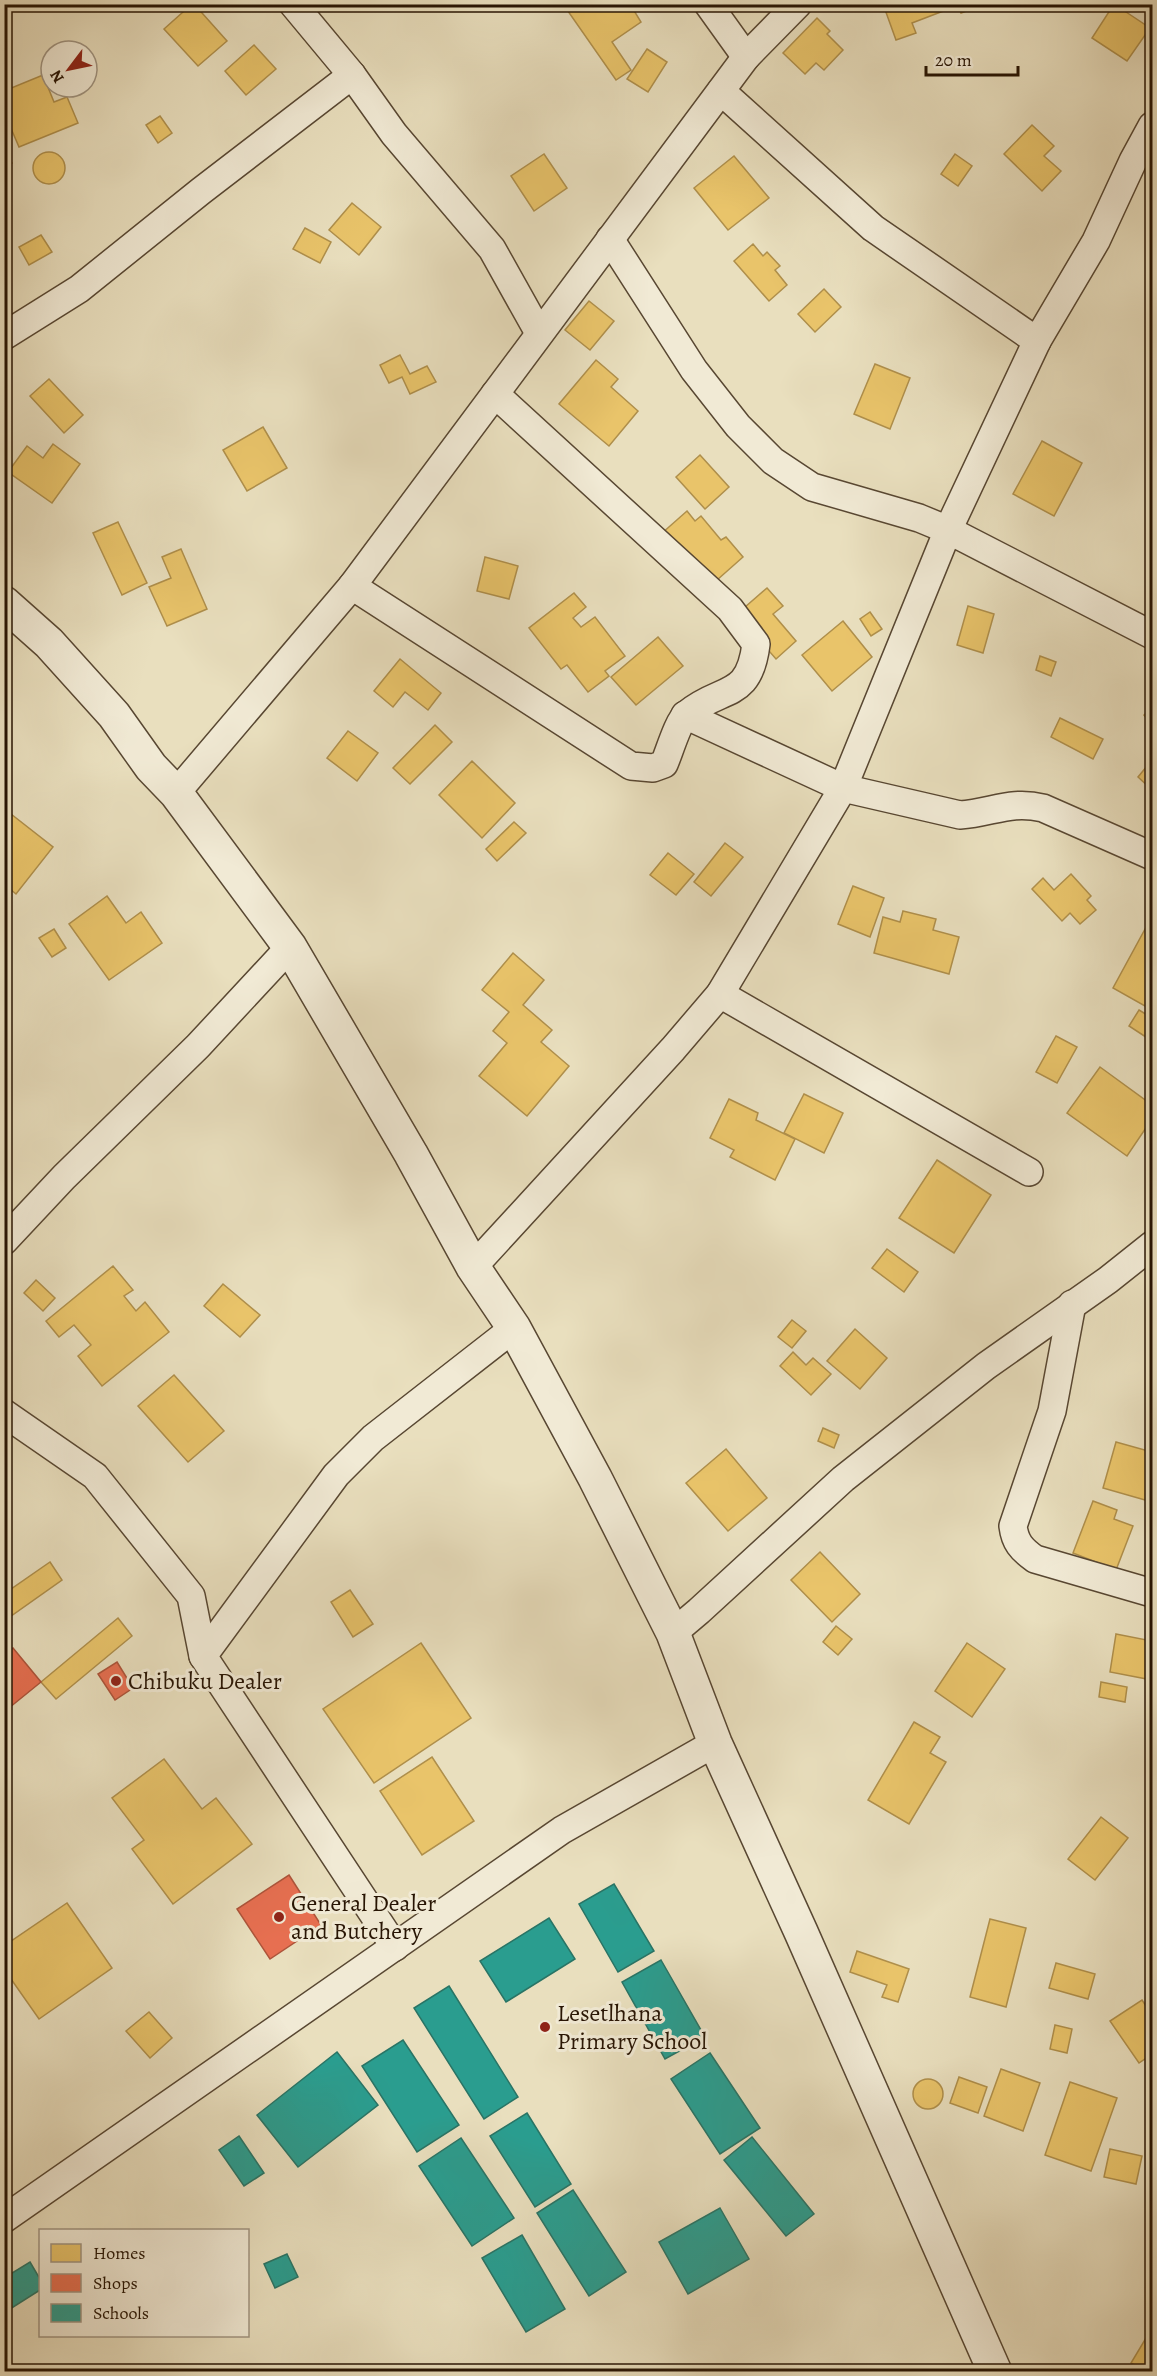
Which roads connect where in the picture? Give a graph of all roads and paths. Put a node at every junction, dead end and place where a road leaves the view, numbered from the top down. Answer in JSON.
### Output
{"nodes":[{"id":1,"x":292,"y":4,"type":"edge"},
{"id":2,"x":708,"y":4,"type":"edge"},
{"id":3,"x":798,"y":4,"type":"edge"},
{"id":4,"x":746,"y":57,"type":"junction"},
{"id":5,"x":352,"y":75,"type":"junction"},
{"id":6,"x":721,"y":91,"type":"junction"},
{"id":7,"x":1152,"y":126,"type":"edge"},
{"id":8,"x":610,"y":239,"type":"junction"},
{"id":9,"x":539,"y":333,"type":"junction"},
{"id":10,"x":4,"y":336,"type":"edge"},
{"id":11,"x":1037,"y":341,"type":"junction"},
{"id":12,"x":495,"y":394,"type":"junction"},
{"id":13,"x":948,"y":530,"type":"junction"},
{"id":14,"x":352,"y":586,"type":"junction"},
{"id":15,"x":4,"y":603,"type":"edge"},
{"id":16,"x":1152,"y":635,"type":"edge"},
{"id":17,"x":685,"y":715,"type":"junction"},
{"id":18,"x":843,"y":788,"type":"junction"},
{"id":19,"x":176,"y":793,"type":"junction"},
{"id":20,"x":1152,"y":856,"type":"edge"},
{"id":21,"x":290,"y":947,"type":"junction"},
{"id":22,"x":720,"y":994,"type":"junction"},
{"id":23,"x":1029,"y":1172,"type":"dead end"},
{"id":24,"x":4,"y":1241,"type":"edge"},
{"id":25,"x":1152,"y":1245,"type":"edge"},
{"id":26,"x":473,"y":1267,"type":"junction"},
{"id":27,"x":1072,"y":1304,"type":"junction"},
{"id":28,"x":514,"y":1328,"type":"junction"},
{"id":29,"x":4,"y":1413,"type":"edge"},
{"id":30,"x":1152,"y":1593,"type":"edge"},
{"id":31,"x":673,"y":1632,"type":"junction"},
{"id":32,"x":202,"y":1656,"type":"junction"},
{"id":33,"x":715,"y":1743,"type":"junction"},
{"id":34,"x":395,"y":1947,"type":"junction"},
{"id":35,"x":6,"y":2213,"type":"edge"},
{"id":36,"x":995,"y":2372,"type":"edge"}],
"edges":[{"from":1,"to":5,"type":"street"},
{"from":2,"to":4,"type":"street"},
{"from":3,"to":4,"type":"street"},
{"from":4,"to":6,"type":"street"},
{"from":5,"to":9,"type":"street"},
{"from":5,"to":10,"type":"street"},
{"from":6,"to":8,"type":"street"},
{"from":6,"to":11,"type":"street"},
{"from":7,"to":11,"type":"street"},
{"from":8,"to":9,"type":"street"},
{"from":8,"to":13,"type":"street"},
{"from":9,"to":12,"type":"street"},
{"from":11,"to":13,"type":"street"},
{"from":12,"to":14,"type":"street"},
{"from":12,"to":17,"type":"street"},
{"from":13,"to":16,"type":"street"},
{"from":13,"to":18,"type":"street"},
{"from":14,"to":17,"type":"street"},
{"from":14,"to":19,"type":"street"},
{"from":15,"to":19,"type":"street"},
{"from":17,"to":18,"type":"street"},
{"from":18,"to":20,"type":"street"},
{"from":18,"to":22,"type":"street"},
{"from":19,"to":21,"type":"street"},
{"from":21,"to":24,"type":"street"},
{"from":21,"to":26,"type":"street"},
{"from":22,"to":23,"type":"street"},
{"from":22,"to":26,"type":"street"},
{"from":25,"to":27,"type":"street"},
{"from":26,"to":28,"type":"street"},
{"from":27,"to":30,"type":"street"},
{"from":27,"to":31,"type":"street"},
{"from":28,"to":31,"type":"street"},
{"from":28,"to":32,"type":"street"},
{"from":29,"to":32,"type":"street"},
{"from":31,"to":33,"type":"street"},
{"from":32,"to":34,"type":"street"},
{"from":33,"to":34,"type":"street"},
{"from":33,"to":36,"type":"street"},
{"from":34,"to":35,"type":"street"}]}
